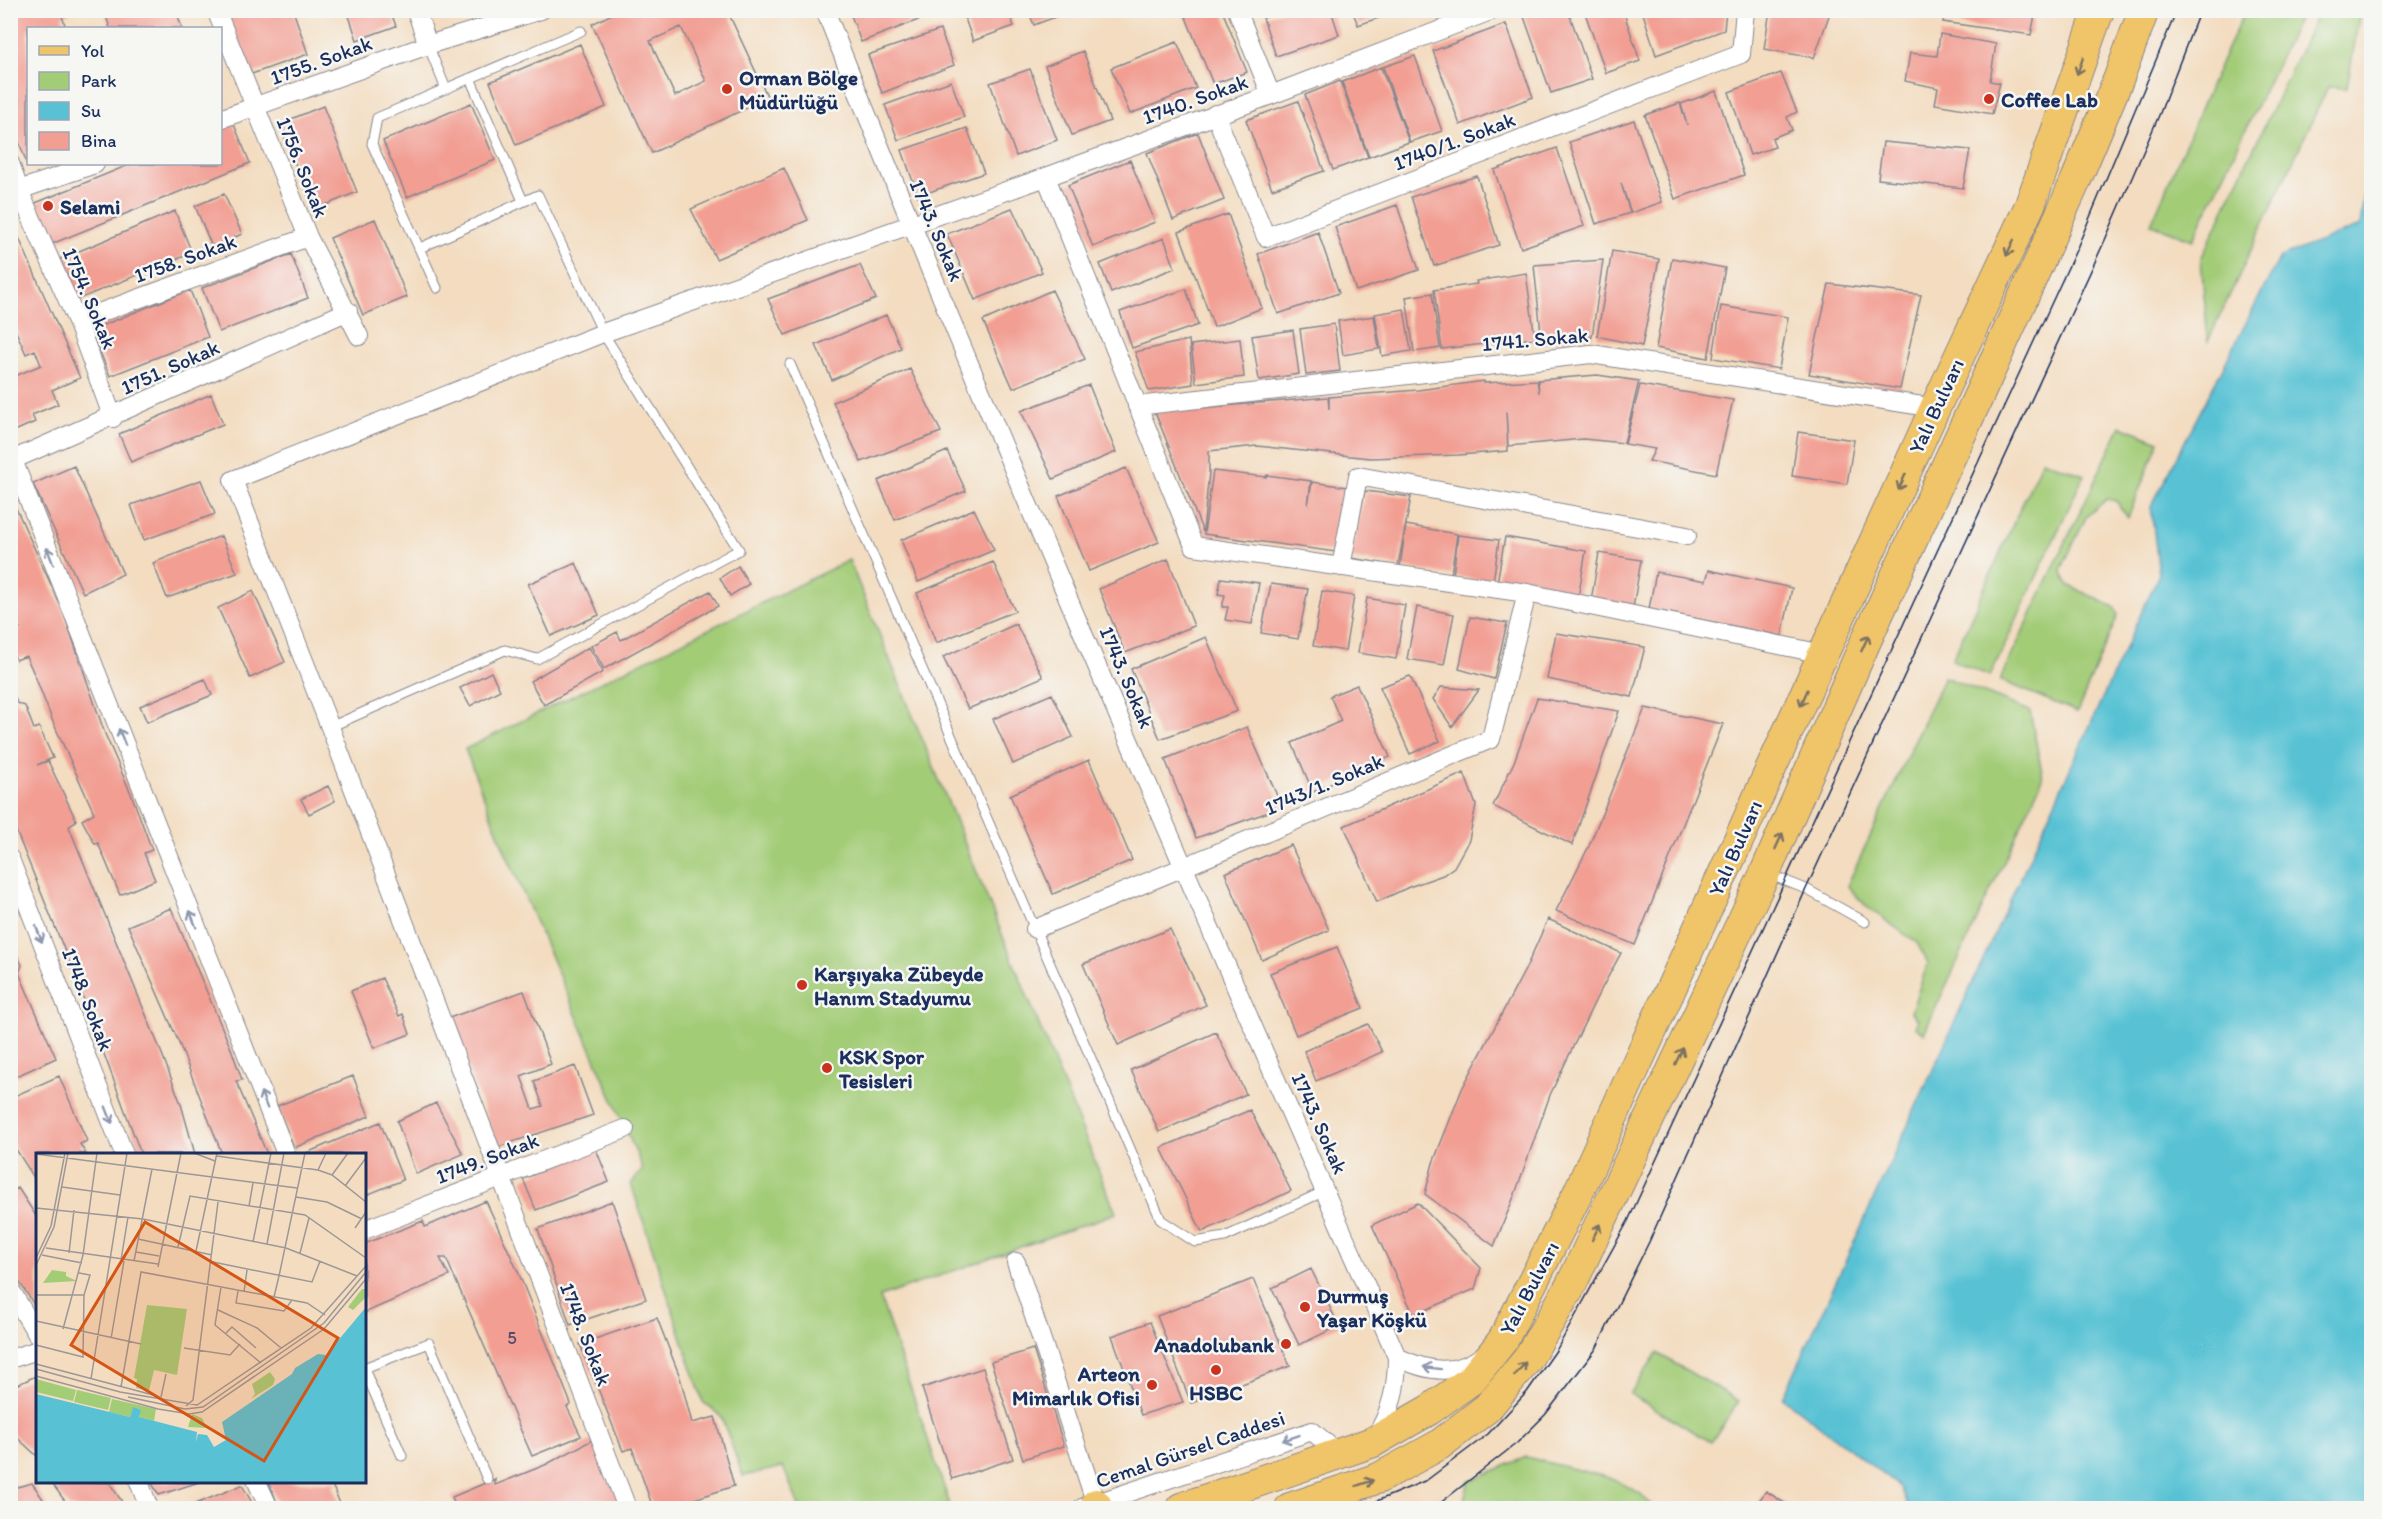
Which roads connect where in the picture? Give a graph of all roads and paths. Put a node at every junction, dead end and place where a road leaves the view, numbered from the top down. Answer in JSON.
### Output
{"nodes":[{"id":1,"x":216,"y":10,"type":"edge"},
{"id":2,"x":416,"y":10,"type":"edge"},
{"id":3,"x":541,"y":10,"type":"edge"},
{"id":4,"x":825,"y":10,"type":"edge"},
{"id":5,"x":1237,"y":10,"type":"edge"},
{"id":6,"x":1493,"y":10,"type":"edge"},
{"id":7,"x":1745,"y":10,"type":"edge"},
{"id":8,"x":2099,"y":10,"type":"edge"},
{"id":9,"x":2144,"y":10,"type":"edge"},
{"id":10,"x":581,"y":31,"type":"dead end"},
{"id":11,"x":428,"y":45,"type":"junction"},
{"id":12,"x":470,"y":78,"type":"junction"},
{"id":13,"x":446,"y":89,"type":"junction"},
{"id":14,"x":1271,"y":95,"type":"junction"},
{"id":15,"x":255,"y":107,"type":"junction"},
{"id":16,"x":1215,"y":114,"type":"junction"},
{"id":17,"x":222,"y":118,"type":"edge"},
{"id":18,"x":10,"y":163,"type":"edge"},
{"id":19,"x":92,"y":165,"type":"edge"},
{"id":20,"x":1046,"y":177,"type":"junction"},
{"id":21,"x":19,"y":190,"type":"junction"},
{"id":22,"x":523,"y":201,"type":"junction"},
{"id":23,"x":910,"y":226,"type":"junction"},
{"id":24,"x":308,"y":237,"type":"junction"},
{"id":25,"x":420,"y":248,"type":"junction"},
{"id":26,"x":437,"y":288,"type":"dead end"},
{"id":27,"x":348,"y":311,"type":"junction"},
{"id":28,"x":77,"y":321,"type":"junction"},
{"id":29,"x":603,"y":333,"type":"junction"},
{"id":30,"x":359,"y":336,"type":"dead end"},
{"id":31,"x":790,"y":364,"type":"dead end"},
{"id":32,"x":1137,"y":406,"type":"junction"},
{"id":33,"x":1935,"y":408,"type":"junction"},
{"id":34,"x":112,"y":418,"type":"junction"},
{"id":35,"x":12,"y":461,"type":"edge"},
{"id":36,"x":1687,"y":536,"type":"dead end"},
{"id":37,"x":1341,"y":567,"type":"junction"},
{"id":38,"x":1527,"y":593,"type":"junction"},
{"id":39,"x":1823,"y":654,"type":"junction"},
{"id":40,"x":330,"y":727,"type":"junction"},
{"id":41,"x":10,"y":859,"type":"edge"},
{"id":42,"x":1183,"y":867,"type":"junction"},
{"id":43,"x":1765,"y":873,"type":"junction"},
{"id":44,"x":1865,"y":922,"type":"dead end"},
{"id":45,"x":1035,"y":929,"type":"junction"},
{"id":46,"x":625,"y":1129,"type":"dead end"},
{"id":47,"x":123,"y":1153,"type":"edge"},
{"id":48,"x":285,"y":1153,"type":"edge"},
{"id":49,"x":502,"y":1176,"type":"junction"},
{"id":50,"x":1325,"y":1191,"type":"junction"},
{"id":51,"x":366,"y":1229,"type":"edge"},
{"id":52,"x":1016,"y":1262,"type":"dead end"},
{"id":53,"x":10,"y":1289,"type":"edge"},
{"id":54,"x":36,"y":1333,"type":"edge"},
{"id":55,"x":1503,"y":1340,"type":"junction"},
{"id":56,"x":36,"y":1351,"type":"edge"},
{"id":57,"x":1397,"y":1357,"type":"junction"},
{"id":58,"x":10,"y":1359,"type":"edge"},
{"id":59,"x":366,"y":1368,"type":"edge"},
{"id":60,"x":366,"y":1374,"type":"edge"},
{"id":61,"x":1373,"y":1442,"type":"junction"},
{"id":62,"x":1340,"y":1455,"type":"junction"},
{"id":63,"x":402,"y":1456,"type":"dead end"},
{"id":64,"x":487,"y":1479,"type":"dead end"},
{"id":65,"x":139,"y":1483,"type":"edge"},
{"id":66,"x":257,"y":1483,"type":"edge"},
{"id":67,"x":1092,"y":1507,"type":"edge"},
{"id":68,"x":149,"y":1509,"type":"edge"},
{"id":69,"x":269,"y":1509,"type":"edge"},
{"id":70,"x":627,"y":1509,"type":"edge"},
{"id":71,"x":1181,"y":1509,"type":"edge"},
{"id":72,"x":1290,"y":1509,"type":"edge"}],
"edges":[{"from":1,"to":15,"type":"street","name":"1756. Sokak"},
{"from":2,"to":11,"type":"street"},
{"from":3,"to":11,"type":"street","name":"1755. Sokak"},
{"from":4,"to":23,"type":"street","name":"1743. Sokak"},
{"from":5,"to":14,"type":"street"},
{"from":6,"to":14,"type":"street","name":"1740. Sokak"},
{"from":7,"to":16,"type":"street","name":"1740/1. Sokak"},
{"from":8,"to":33,"type":"main road","name":"Yalı Bulvarı","one_way":true},
{"from":43,"to":9,"type":"main road","name":"Yalı Bulvarı","one_way":true},
{"from":10,"to":12,"type":"lane"},
{"from":11,"to":13,"type":"lane"},
{"from":11,"to":15,"type":"street","name":"1755. Sokak"},
{"from":12,"to":13,"type":"lane"},
{"from":12,"to":22,"type":"lane"},
{"from":13,"to":25,"type":"lane"},
{"from":14,"to":16,"type":"street","name":"1740. Sokak"},
{"from":15,"to":17,"type":"street","name":"1755. Sokak"},
{"from":15,"to":24,"type":"street","name":"1756. Sokak"},
{"from":16,"to":20,"type":"street","name":"1740. Sokak"},
{"from":18,"to":21,"type":"street","name":"1754. Sokak"},
{"from":19,"to":21,"type":"street"},
{"from":20,"to":23,"type":"street","name":"1740. Sokak"},
{"from":20,"to":32,"type":"street"},
{"from":21,"to":28,"type":"street","name":"1754. Sokak"},
{"from":22,"to":25,"type":"lane"},
{"from":22,"to":29,"type":"lane"},
{"from":23,"to":29,"type":"street","name":"1740. Sokak"},
{"from":23,"to":42,"type":"street","name":"1743. Sokak"},
{"from":24,"to":27,"type":"street","name":"1756. Sokak"},
{"from":24,"to":28,"type":"street","name":"1758. Sokak"},
{"from":25,"to":26,"type":"lane"},
{"from":27,"to":30,"type":"street","name":"1756. Sokak"},
{"from":27,"to":34,"type":"street","name":"1751. Sokak"},
{"from":28,"to":34,"type":"street","name":"1754. Sokak"},
{"from":29,"to":40,"type":"street","name":"1740. Sokak"},
{"from":29,"to":40,"type":"lane"},
{"from":31,"to":45,"type":"lane"},
{"from":32,"to":33,"type":"street","name":"1741. Sokak"},
{"from":32,"to":37,"type":"street"},
{"from":33,"to":39,"type":"main road","name":"Yalı Bulvarı","one_way":true},
{"from":34,"to":35,"type":"street","name":"1751. Sokak"},
{"from":48,"to":35,"type":"street","one_way":true},
{"from":36,"to":37,"type":"street"},
{"from":37,"to":38,"type":"street"},
{"from":38,"to":39,"type":"street"},
{"from":38,"to":42,"type":"street","name":"1743/1. Sokak"},
{"from":39,"to":55,"type":"main road","name":"Yalı Bulvarı","one_way":true},
{"from":40,"to":49,"type":"street","name":"1748. Sokak"},
{"from":41,"to":47,"type":"street","name":"1748. Sokak","one_way":true},
{"from":42,"to":45,"type":"street","name":"1743/1. Sokak"},
{"from":42,"to":50,"type":"street","name":"1743. Sokak"},
{"from":43,"to":44,"type":"lane"},
{"from":72,"to":43,"type":"main road","name":"Yalı Bulvarı","one_way":true},
{"from":45,"to":50,"type":"lane"},
{"from":46,"to":49,"type":"street","name":"1749. Sokak"},
{"from":49,"to":51,"type":"street","name":"1749. Sokak"},
{"from":49,"to":70,"type":"street","name":"1748. Sokak"},
{"from":50,"to":57,"type":"street","name":"1743. Sokak"},
{"from":52,"to":67,"type":"street"},
{"from":53,"to":54,"type":"street"},
{"from":55,"to":57,"type":"street","one_way":true},
{"from":55,"to":61,"type":"main road","name":"Yalı Bulvarı"},
{"from":56,"to":58,"type":"street"},
{"from":57,"to":61,"type":"street","name":"1743. Sokak"},
{"from":59,"to":64,"type":"lane"},
{"from":60,"to":63,"type":"lane"},
{"from":61,"to":62,"type":"main road","name":"Yalı Bulvarı"},
{"from":62,"to":67,"type":"street","name":"Cemal Gürsel Caddesi","one_way":true},
{"from":62,"to":71,"type":"main road","name":"Yalı Bulvarı"},
{"from":65,"to":68,"type":"street"},
{"from":66,"to":69,"type":"street"}]}
